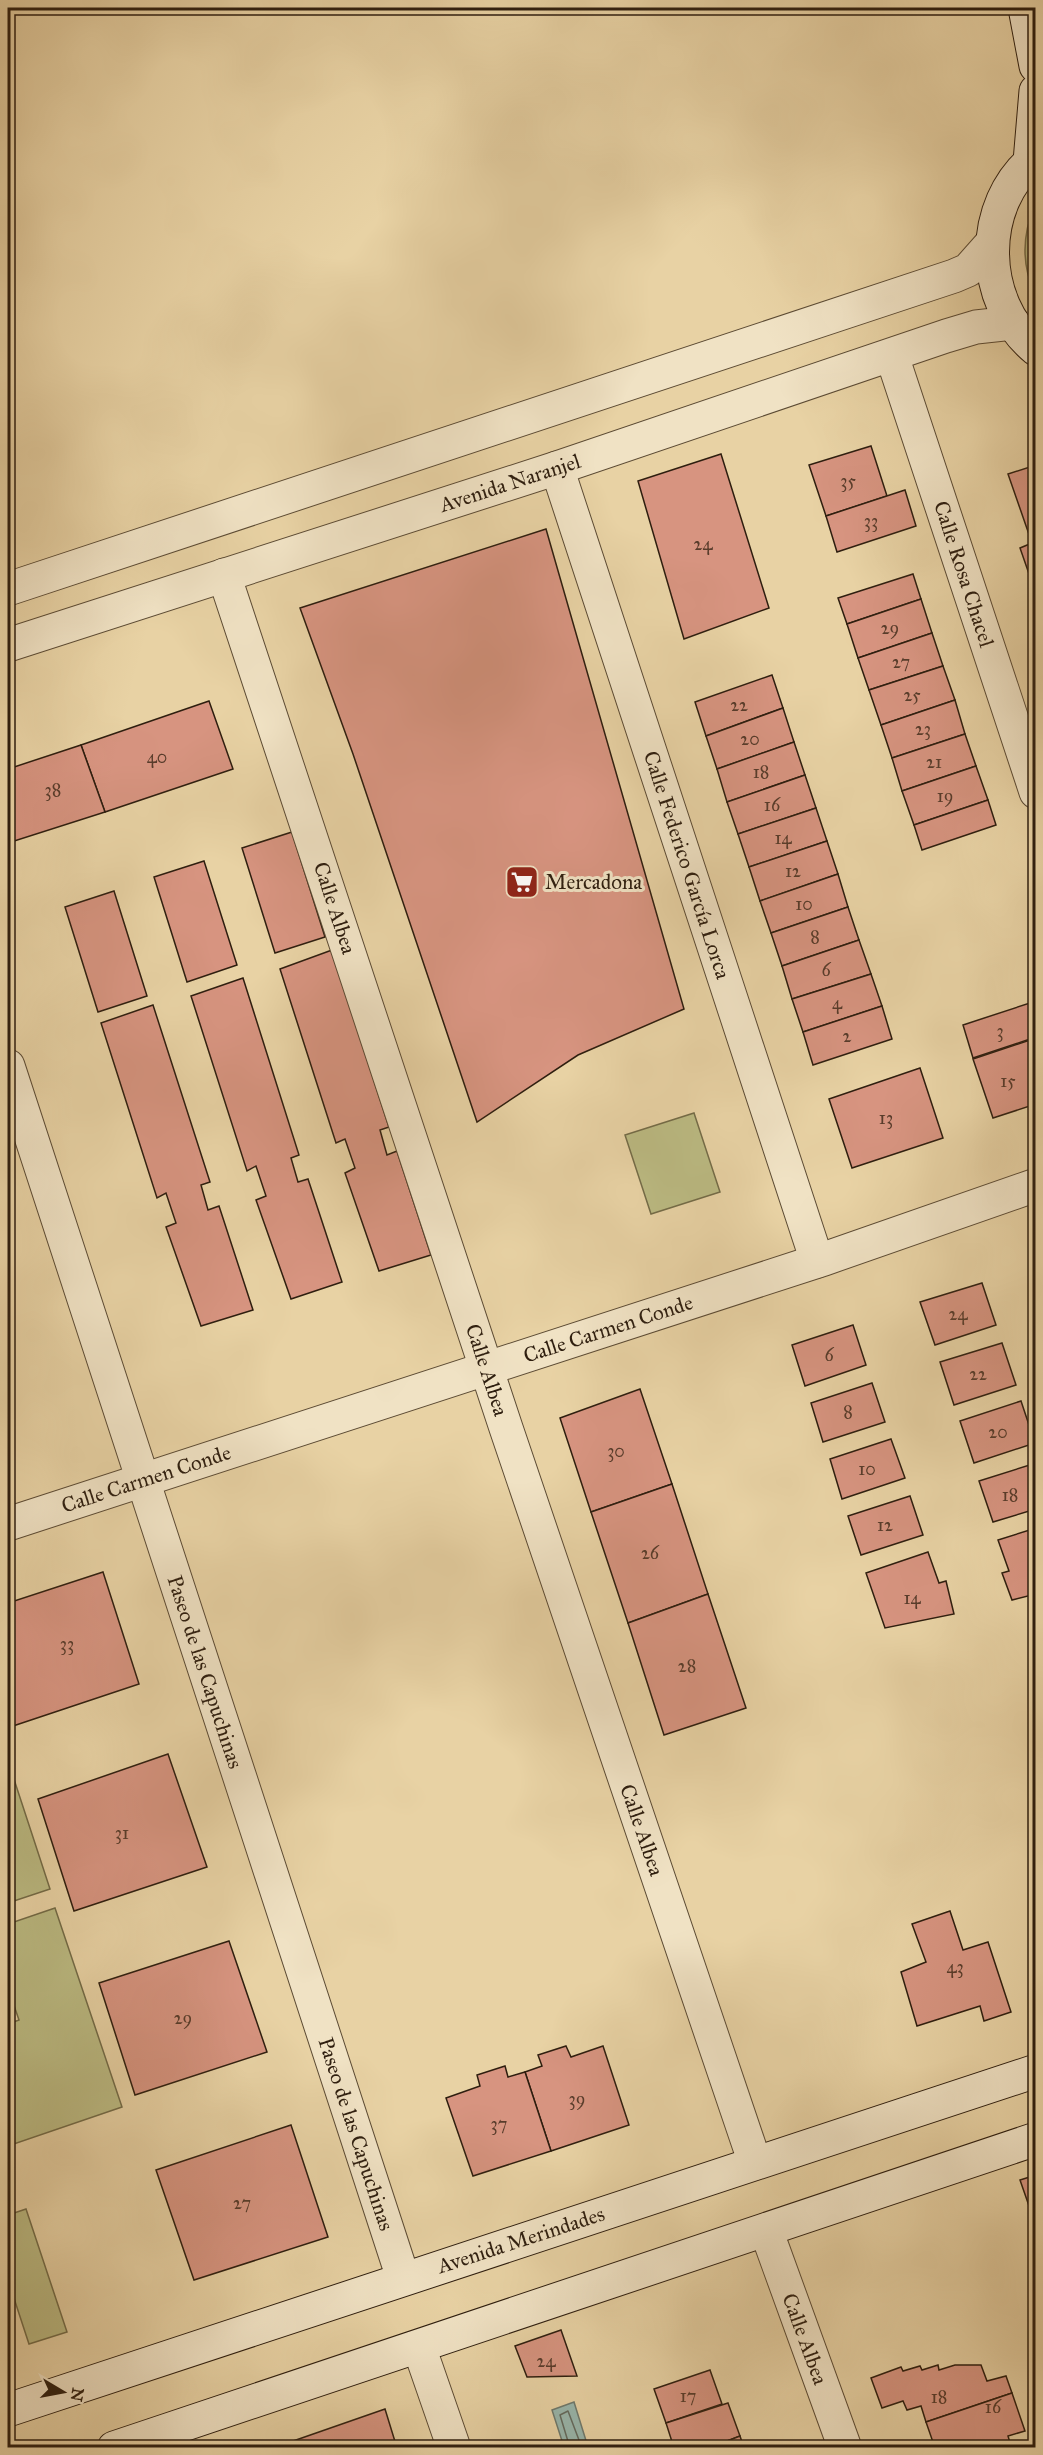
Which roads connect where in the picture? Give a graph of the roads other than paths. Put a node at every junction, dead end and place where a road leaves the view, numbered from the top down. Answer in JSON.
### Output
{"nodes":[{"id":1,"x":1025,"y":8,"type":"edge"},
{"id":2,"x":1035,"y":66,"type":"edge"},
{"id":3,"x":1035,"y":91,"type":"edge"},
{"id":4,"x":1033,"y":160,"type":"edge"},
{"id":5,"x":992,"y":243,"type":"junction"},
{"id":6,"x":1012,"y":323,"type":"junction"},
{"id":7,"x":1035,"y":349,"type":"edge"},
{"id":8,"x":892,"y":356,"type":"junction"},
{"id":9,"x":557,"y":468,"type":"junction"},
{"id":10,"x":224,"y":575,"type":"junction"},
{"id":11,"x":8,"y":589,"type":"edge"},
{"id":12,"x":8,"y":645,"type":"edge"},
{"id":13,"x":1035,"y":792,"type":"edge"},
{"id":14,"x":8,"y":1066,"type":"edge"},
{"id":15,"x":1035,"y":1185,"type":"edge"},
{"id":16,"x":817,"y":1261,"type":"junction"},
{"id":17,"x":486,"y":1369,"type":"junction"},
{"id":18,"x":142,"y":1479,"type":"junction"},
{"id":19,"x":8,"y":1524,"type":"edge"},
{"id":20,"x":1035,"y":2071,"type":"edge"},
{"id":21,"x":1035,"y":2139,"type":"edge"},
{"id":22,"x":754,"y":2163,"type":"junction"},
{"id":23,"x":766,"y":2230,"type":"junction"},
{"id":24,"x":403,"y":2278,"type":"junction"},
{"id":25,"x":419,"y":2347,"type":"junction"},
{"id":26,"x":8,"y":2410,"type":"edge"},
{"id":27,"x":114,"y":2448,"type":"edge"},
{"id":28,"x":454,"y":2448,"type":"edge"},
{"id":29,"x":844,"y":2448,"type":"edge"}],
"edges":[{"from":1,"to":2,"type":"street"},
{"from":3,"to":4,"type":"street"},
{"from":4,"to":5,"type":"street"},
{"from":5,"to":6,"type":"street"},
{"from":5,"to":11,"type":"street"},
{"from":6,"to":7,"type":"street"},
{"from":6,"to":8,"type":"street","name":"Avenida Naranjel"},
{"from":8,"to":9,"type":"street","name":"Avenida Naranjel"},
{"from":8,"to":13,"type":"street","name":"Calle Rosa Chacel"},
{"from":9,"to":10,"type":"street","name":"Avenida Naranjel"},
{"from":9,"to":16,"type":"street","name":"Calle Federico García Lorca"},
{"from":10,"to":12,"type":"street","name":"Avenida Naranjel"},
{"from":10,"to":17,"type":"street","name":"Calle Albea"},
{"from":14,"to":18,"type":"street","name":"Paseo de las Capuchinas"},
{"from":15,"to":16,"type":"street","name":"Calle Carmen Conde"},
{"from":16,"to":17,"type":"street","name":"Calle Carmen Conde"},
{"from":17,"to":18,"type":"street","name":"Calle Carmen Conde"},
{"from":17,"to":22,"type":"street","name":"Calle Albea"},
{"from":18,"to":19,"type":"street","name":"Calle Carmen Conde"},
{"from":18,"to":24,"type":"street","name":"Paseo de las Capuchinas"},
{"from":20,"to":22,"type":"street","name":"Avenida Merindades"},
{"from":21,"to":23,"type":"street"},
{"from":22,"to":24,"type":"street","name":"Avenida Merindades"},
{"from":23,"to":25,"type":"street"},
{"from":23,"to":29,"type":"street","name":"Calle Albea"},
{"from":24,"to":26,"type":"street","name":"Avenida Merindades"},
{"from":25,"to":27,"type":"street"},
{"from":25,"to":28,"type":"street"}]}
